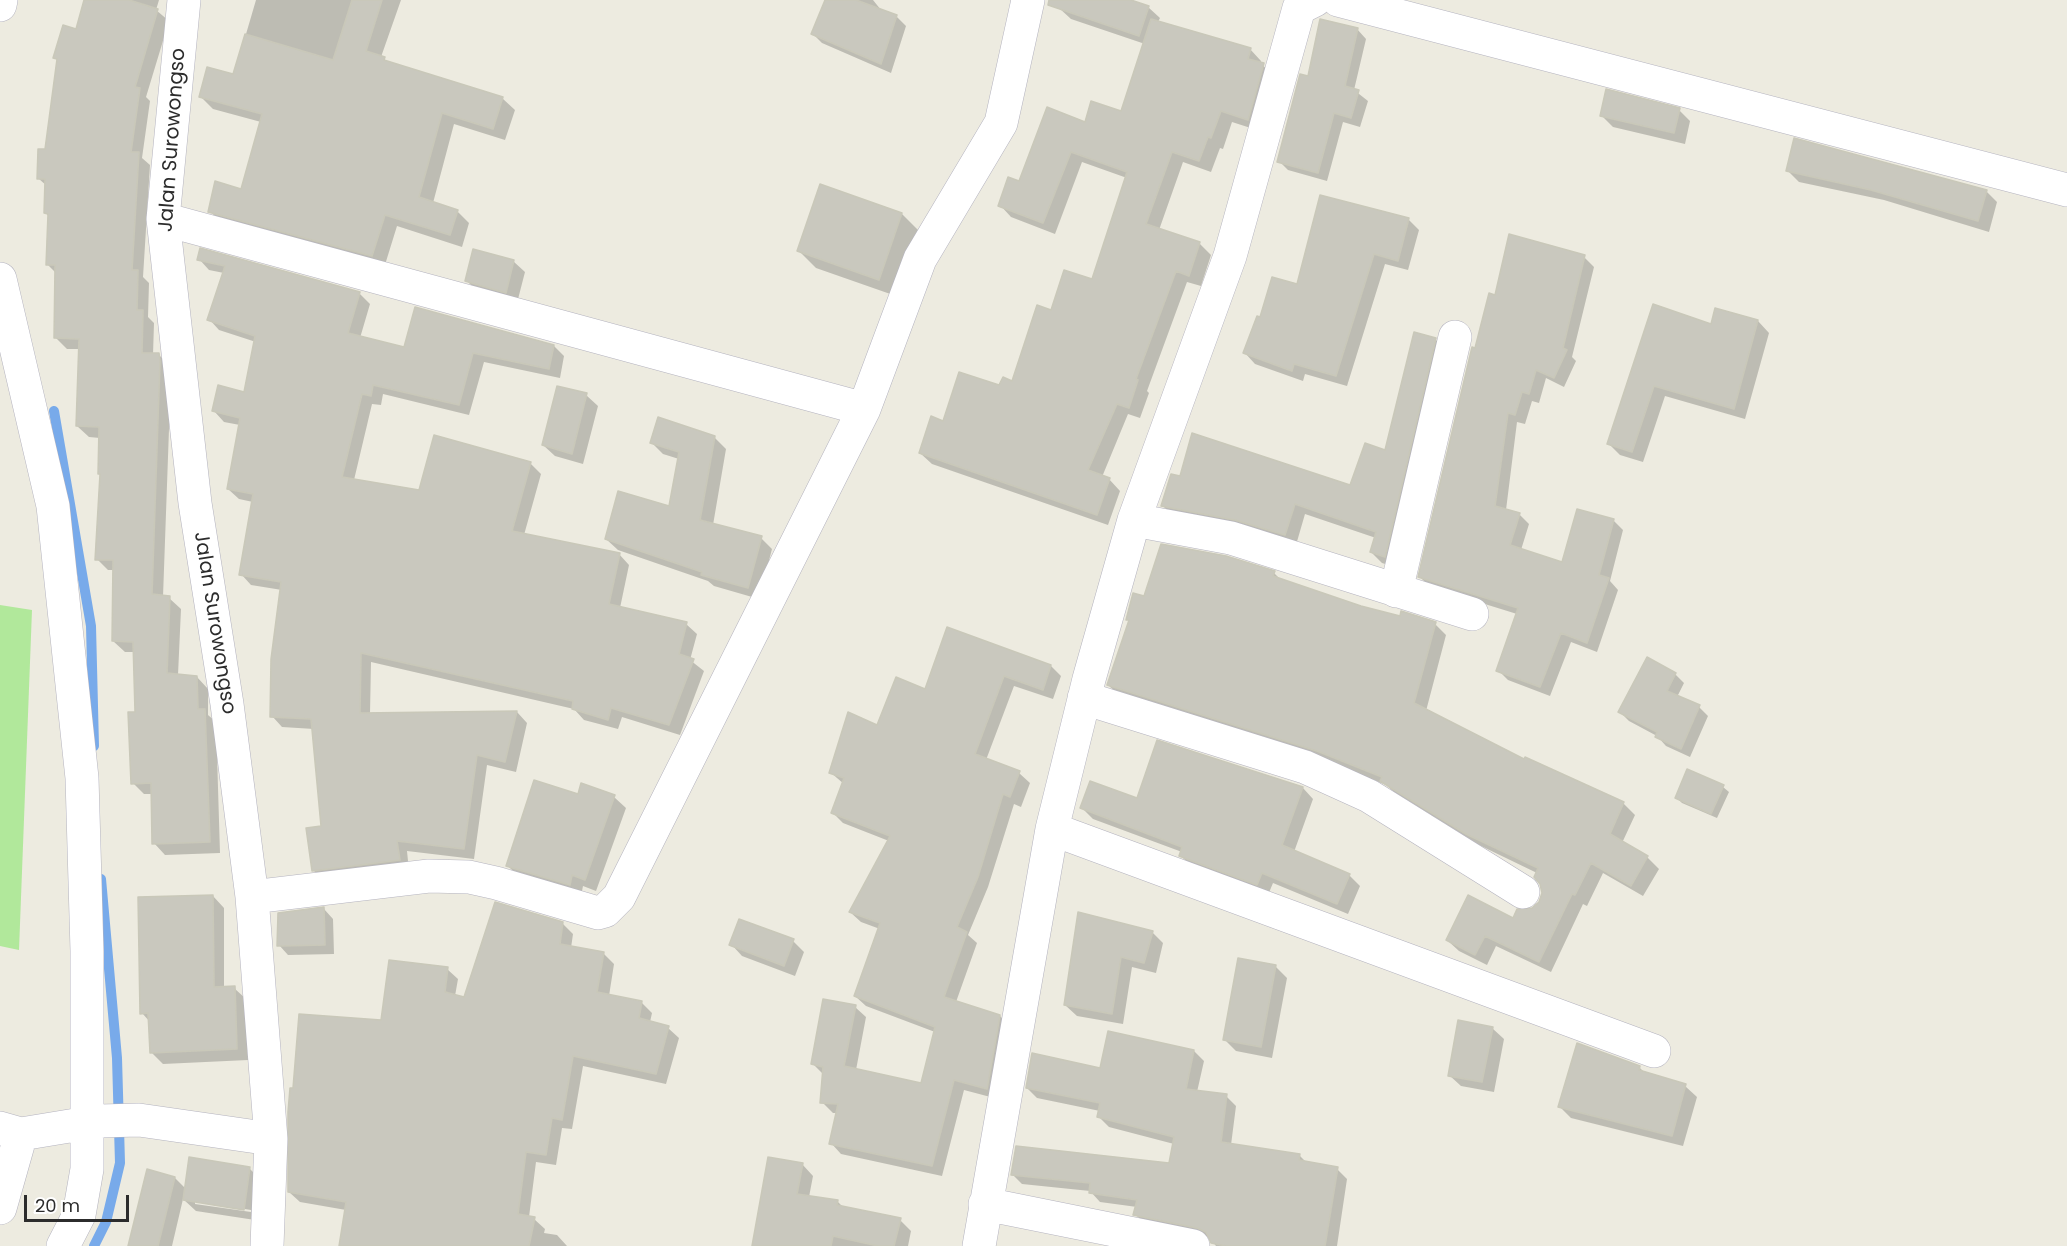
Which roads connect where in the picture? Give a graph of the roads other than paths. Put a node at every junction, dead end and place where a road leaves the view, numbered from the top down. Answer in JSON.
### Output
{"nodes":[{"id":1,"x":1,"y":0,"type":"edge"},
{"id":2,"x":184,"y":0,"type":"edge"},
{"id":3,"x":1028,"y":0,"type":"edge"},
{"id":4,"x":1315,"y":0,"type":"edge"},
{"id":5,"x":1338,"y":0,"type":"edge"},
{"id":6,"x":0,"y":5,"type":"edge"},
{"id":7,"x":2067,"y":190,"type":"edge"},
{"id":8,"x":163,"y":219,"type":"junction"},
{"id":9,"x":0,"y":279,"type":"edge"},
{"id":10,"x":1455,"y":337,"type":"dead end"},
{"id":11,"x":864,"y":409,"type":"junction"},
{"id":12,"x":1134,"y":520,"type":"junction"},
{"id":13,"x":1396,"y":591,"type":"junction"},
{"id":14,"x":1472,"y":614,"type":"dead end"},
{"id":15,"x":1084,"y":698,"type":"junction"},
{"id":16,"x":1052,"y":829,"type":"junction"},
{"id":17,"x":1523,"y":892,"type":"dead end"},
{"id":18,"x":252,"y":897,"type":"junction"},
{"id":19,"x":1654,"y":1051,"type":"dead end"},
{"id":20,"x":94,"y":1122,"type":"junction"},
{"id":21,"x":10,"y":1131,"type":"edge"},
{"id":22,"x":271,"y":1139,"type":"junction"},
{"id":23,"x":985,"y":1204,"type":"junction"},
{"id":24,"x":0,"y":1208,"type":"edge"},
{"id":25,"x":63,"y":1246,"type":"edge"},
{"id":26,"x":267,"y":1246,"type":"edge"},
{"id":27,"x":979,"y":1246,"type":"edge"},
{"id":28,"x":1193,"y":1246,"type":"edge"}],
"edges":[{"from":1,"to":6,"type":"street"},
{"from":2,"to":8,"type":"street","name":"Jalan Surowongso"},
{"from":3,"to":11,"type":"street"},
{"from":4,"to":12,"type":"street"},
{"from":5,"to":7,"type":"street"},
{"from":8,"to":11,"type":"street"},
{"from":8,"to":18,"type":"street","name":"Jalan Surowongso"},
{"from":9,"to":20,"type":"street"},
{"from":10,"to":13,"type":"street"},
{"from":11,"to":18,"type":"street"},
{"from":12,"to":13,"type":"street"},
{"from":12,"to":15,"type":"street"},
{"from":13,"to":14,"type":"street"},
{"from":15,"to":16,"type":"street"},
{"from":15,"to":17,"type":"street"},
{"from":16,"to":19,"type":"street"},
{"from":16,"to":23,"type":"street"},
{"from":18,"to":22,"type":"street","name":"Jalan Surowongso"},
{"from":20,"to":21,"type":"street"},
{"from":20,"to":22,"type":"street"},
{"from":20,"to":25,"type":"street"},
{"from":21,"to":24,"type":"street"},
{"from":22,"to":26,"type":"street","name":"Jalan Surowongso"},
{"from":23,"to":27,"type":"street"},
{"from":23,"to":28,"type":"street"}]}
